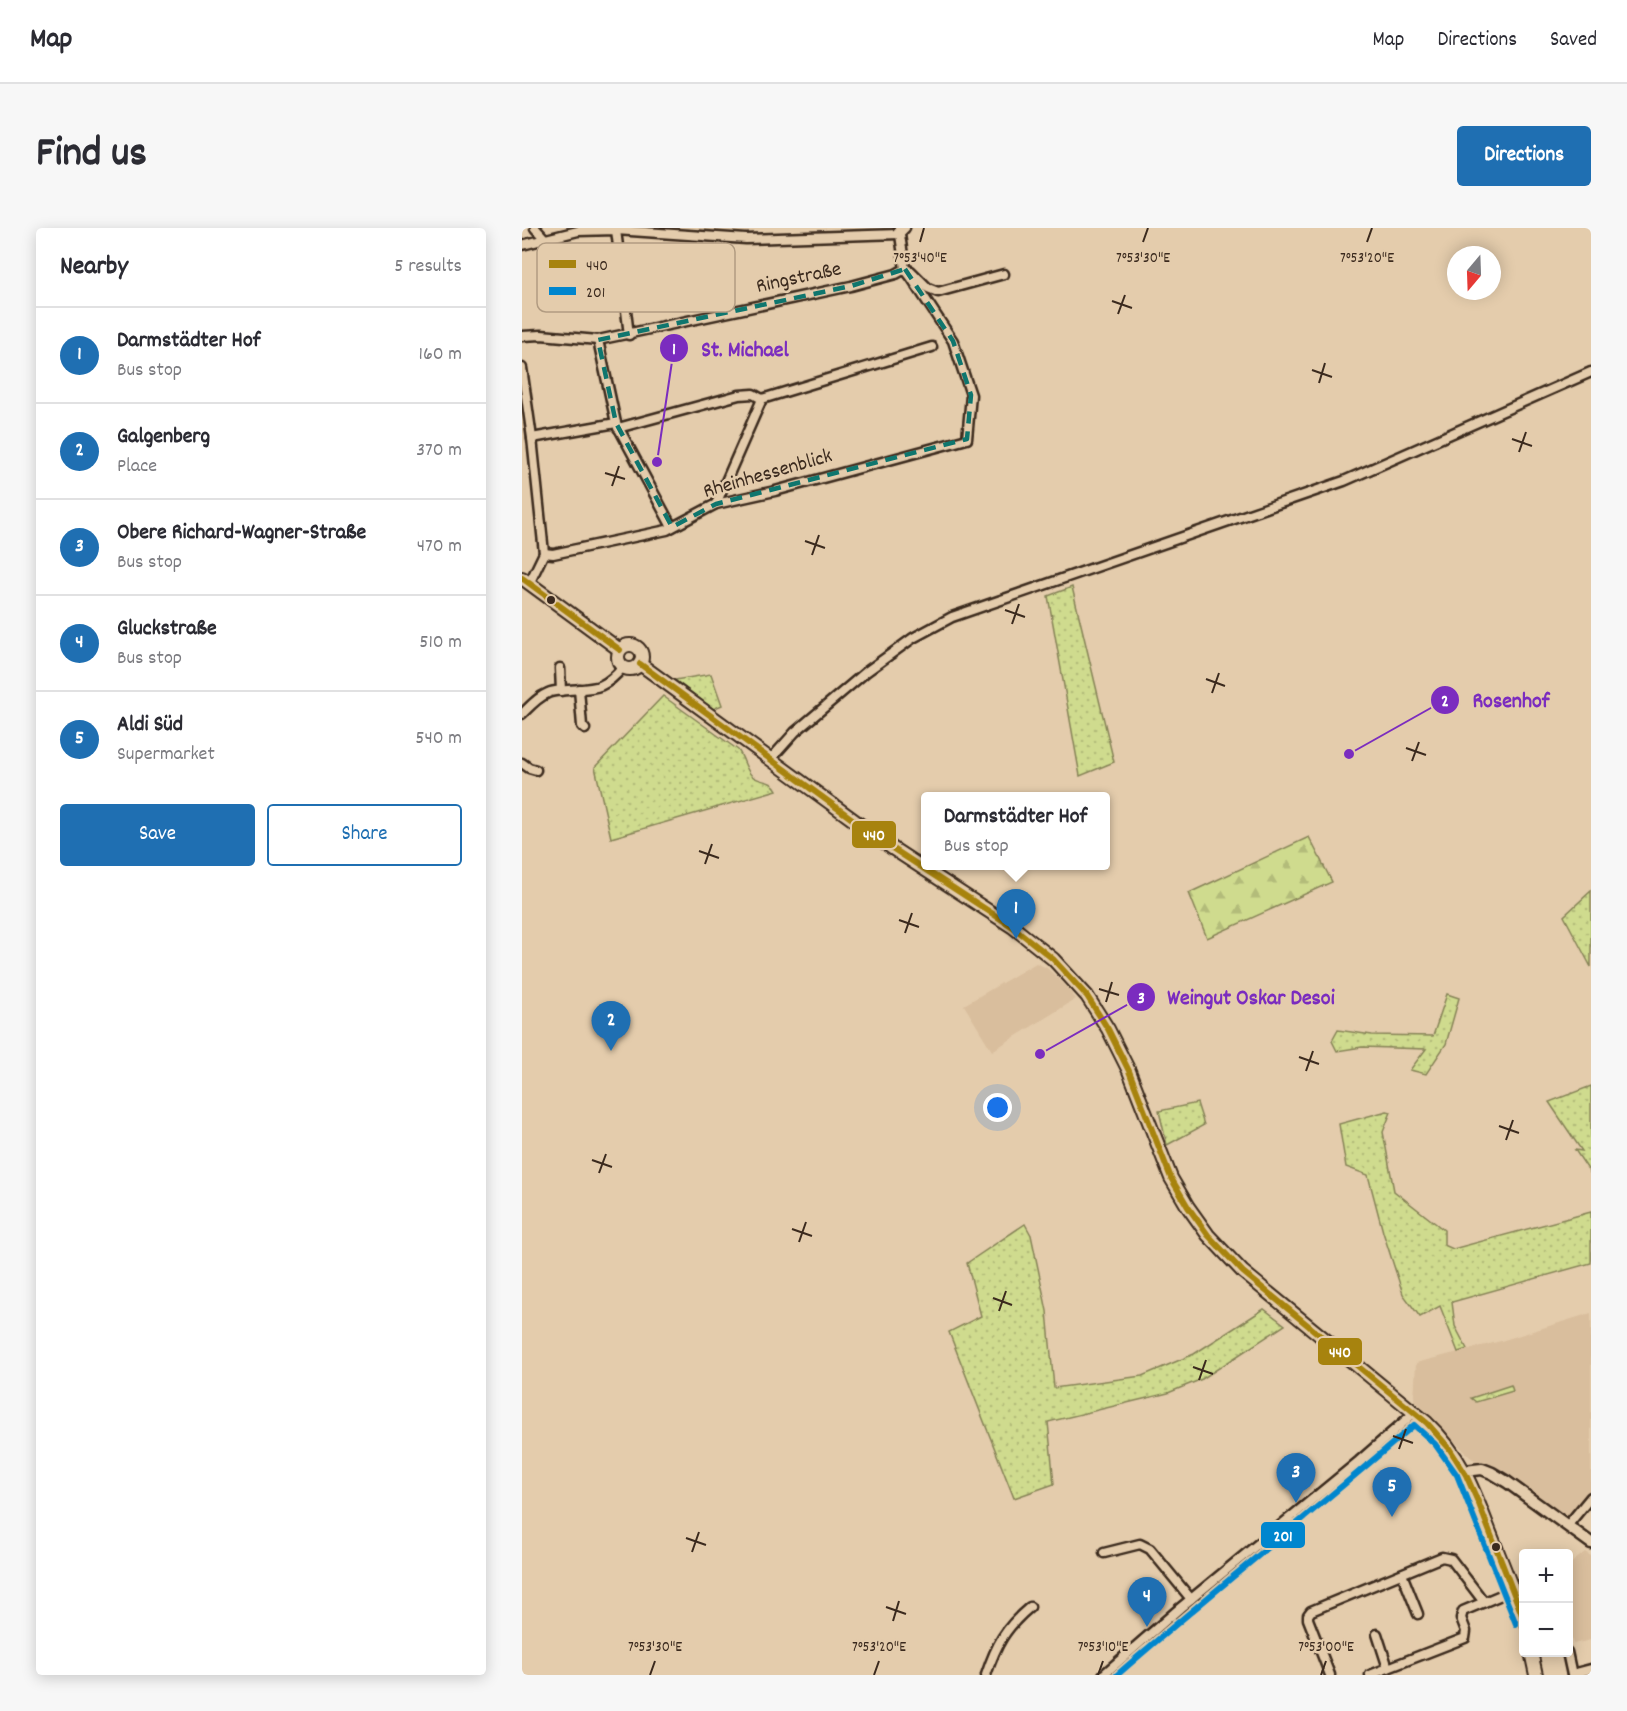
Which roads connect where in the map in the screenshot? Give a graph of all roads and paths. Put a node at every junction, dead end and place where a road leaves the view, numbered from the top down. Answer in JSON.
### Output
{"nodes":[{"id":1,"x":535,"y":228,"type":"edge"},
{"id":2,"x":578,"y":230,"type":"edge"},
{"id":3,"x":616,"y":230,"type":"junction"},
{"id":4,"x":901,"y":230,"type":"edge"},
{"id":5,"x":545,"y":239,"type":"junction"},
{"id":6,"x":618,"y":243,"type":"edge"},
{"id":7,"x":522,"y":245,"type":"edge"},
{"id":8,"x":905,"y":269,"type":"junction"},
{"id":9,"x":1004,"y":274,"type":"dead end"},
{"id":10,"x":735,"y":311,"type":"edge"},
{"id":11,"x":626,"y":312,"type":"edge"},
{"id":12,"x":731,"y":312,"type":"edge"},
{"id":13,"x":629,"y":334,"type":"junction"},
{"id":14,"x":522,"y":336,"type":"edge"},
{"id":15,"x":598,"y":340,"type":"junction"},
{"id":16,"x":932,"y":346,"type":"dead end"},
{"id":17,"x":522,"y":368,"type":"edge"},
{"id":18,"x":1591,"y":372,"type":"edge"},
{"id":19,"x":762,"y":399,"type":"junction"},
{"id":20,"x":617,"y":426,"type":"junction"},
{"id":21,"x":532,"y":438,"type":"junction"},
{"id":22,"x":716,"y":504,"type":"junction"},
{"id":23,"x":672,"y":527,"type":"junction"},
{"id":24,"x":544,"y":552,"type":"junction"},
{"id":25,"x":526,"y":581,"type":"edge"},
{"id":26,"x":620,"y":650,"type":"junction"},
{"id":27,"x":640,"y":664,"type":"junction"},
{"id":28,"x":623,"y":667,"type":"junction"},
{"id":29,"x":560,"y":668,"type":"dead end"},
{"id":30,"x":579,"y":689,"type":"junction"},
{"id":31,"x":561,"y":691,"type":"junction"},
{"id":32,"x":522,"y":714,"type":"edge"},
{"id":33,"x":585,"y":729,"type":"dead end"},
{"id":34,"x":770,"y":760,"type":"junction"},
{"id":35,"x":522,"y":763,"type":"edge"},
{"id":36,"x":536,"y":770,"type":"dead end"},
{"id":37,"x":921,"y":868,"type":"edge"},
{"id":38,"x":924,"y":870,"type":"edge"},
{"id":39,"x":1414,"y":1413,"type":"junction"},
{"id":40,"x":1464,"y":1471,"type":"junction"},
{"id":41,"x":1492,"y":1473,"type":"junction"},
{"id":42,"x":1472,"y":1487,"type":"junction"},
{"id":43,"x":1591,"y":1497,"type":"edge"},
{"id":44,"x":1567,"y":1526,"type":"junction"},
{"id":45,"x":1591,"y":1544,"type":"edge"},
{"id":46,"x":1104,"y":1553,"type":"dead end"},
{"id":47,"x":1402,"y":1574,"type":"junction"},
{"id":48,"x":1513,"y":1590,"type":"junction"},
{"id":49,"x":1191,"y":1599,"type":"junction"},
{"id":50,"x":1484,"y":1602,"type":"junction"},
{"id":51,"x":1520,"y":1603,"type":"edge"},
{"id":52,"x":1030,"y":1607,"type":"dead end"},
{"id":53,"x":1418,"y":1614,"type":"dead end"},
{"id":54,"x":1377,"y":1634,"type":"dead end"},
{"id":55,"x":1532,"y":1657,"type":"edge"},
{"id":56,"x":1568,"y":1657,"type":"edge"},
{"id":57,"x":1388,"y":1668,"type":"junction"},
{"id":58,"x":1591,"y":1669,"type":"edge"},
{"id":59,"x":1572,"y":1674,"type":"edge"},
{"id":60,"x":986,"y":1675,"type":"edge"},
{"id":61,"x":1103,"y":1675,"type":"edge"},
{"id":62,"x":1330,"y":1675,"type":"edge"},
{"id":63,"x":1370,"y":1675,"type":"edge"},
{"id":64,"x":1536,"y":1675,"type":"edge"}],
"edges":[{"from":1,"to":5,"type":"street"},
{"from":2,"to":3,"type":"street"},
{"from":2,"to":5,"type":"street"},
{"from":3,"to":4,"type":"street"},
{"from":3,"to":6,"type":"street"},
{"from":4,"to":8,"type":"street"},
{"from":5,"to":7,"type":"street"},
{"from":8,"to":9,"type":"street"},
{"from":8,"to":10,"type":"street","name":"Ringstraße"},
{"from":8,"to":22,"type":"street","name":"Rheinhessenblick"},
{"from":11,"to":13,"type":"street"},
{"from":12,"to":13,"type":"street","name":"Ringstraße"},
{"from":13,"to":15,"type":"street","name":"Ringstraße"},
{"from":14,"to":15,"type":"street","name":"Ringstraße"},
{"from":15,"to":20,"type":"street"},
{"from":16,"to":19,"type":"street"},
{"from":17,"to":21,"type":"street"},
{"from":18,"to":34,"type":"street"},
{"from":19,"to":20,"type":"street"},
{"from":19,"to":22,"type":"street"},
{"from":20,"to":21,"type":"street"},
{"from":20,"to":23,"type":"street"},
{"from":21,"to":24,"type":"street"},
{"from":22,"to":23,"type":"street","name":"Rheinhessenblick"},
{"from":23,"to":24,"type":"street","name":"Rheinhessenblick"},
{"from":24,"to":25,"type":"street"},
{"from":25,"to":26,"type":"main road"},
{"from":26,"to":27,"type":"main road"},
{"from":26,"to":28,"type":"main road"},
{"from":27,"to":28,"type":"main road"},
{"from":27,"to":34,"type":"main road"},
{"from":28,"to":30,"type":"street"},
{"from":29,"to":31,"type":"street"},
{"from":30,"to":31,"type":"street"},
{"from":30,"to":33,"type":"street"},
{"from":31,"to":32,"type":"street"},
{"from":34,"to":37,"type":"main road"},
{"from":35,"to":36,"type":"street"},
{"from":38,"to":39,"type":"main road"},
{"from":39,"to":40,"type":"main road"},
{"from":39,"to":49,"type":"street"},
{"from":40,"to":41,"type":"street"},
{"from":40,"to":42,"type":"main road"},
{"from":41,"to":42,"type":"street"},
{"from":41,"to":44,"type":"street"},
{"from":42,"to":48,"type":"main road"},
{"from":43,"to":44,"type":"street"},
{"from":44,"to":45,"type":"street"},
{"from":46,"to":49,"type":"street"},
{"from":47,"to":50,"type":"street"},
{"from":47,"to":53,"type":"street"},
{"from":47,"to":62,"type":"street"},
{"from":48,"to":50,"type":"street"},
{"from":48,"to":51,"type":"main road"},
{"from":49,"to":61,"type":"street"},
{"from":50,"to":57,"type":"street"},
{"from":52,"to":60,"type":"street"},
{"from":54,"to":57,"type":"street"},
{"from":55,"to":64,"type":"main road"},
{"from":56,"to":59,"type":"street"},
{"from":57,"to":63,"type":"street"},
{"from":58,"to":59,"type":"street"}]}
